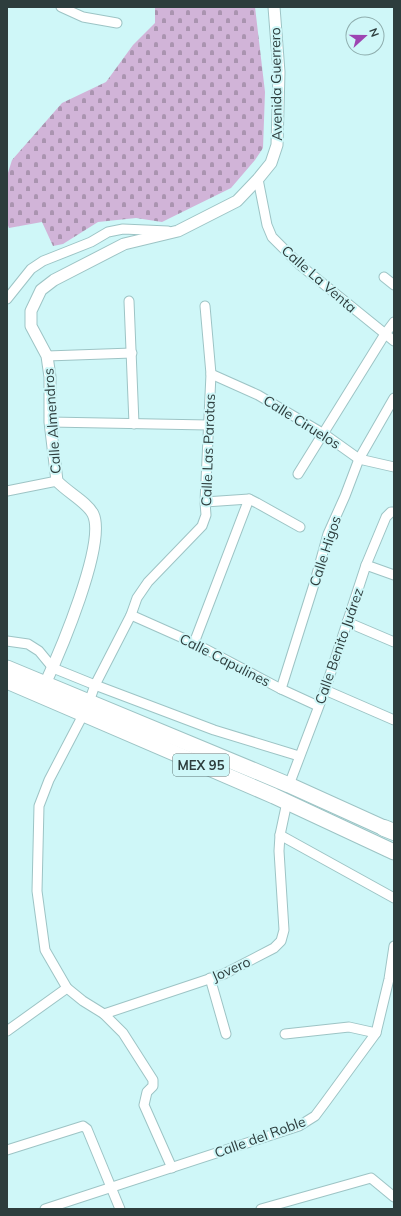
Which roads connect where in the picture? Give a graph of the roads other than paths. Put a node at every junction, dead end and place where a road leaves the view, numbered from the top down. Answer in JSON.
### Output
{"nodes":[{"id":1,"x":62,"y":7,"type":"edge"},
{"id":2,"x":274,"y":7,"type":"edge"},
{"id":3,"x":117,"y":23,"type":"dead end"},
{"id":4,"x":258,"y":180,"type":"junction"},
{"id":5,"x":178,"y":231,"type":"junction"},
{"id":6,"x":384,"y":277,"type":"dead end"},
{"id":7,"x":394,"y":285,"type":"edge"},
{"id":8,"x":7,"y":299,"type":"edge"},
{"id":9,"x":130,"y":301,"type":"dead end"},
{"id":10,"x":205,"y":306,"type":"dead end"},
{"id":11,"x":394,"y":322,"type":"edge"},
{"id":12,"x":385,"y":334,"type":"junction"},
{"id":13,"x":394,"y":341,"type":"edge"},
{"id":14,"x":132,"y":353,"type":"junction"},
{"id":15,"x":47,"y":356,"type":"junction"},
{"id":16,"x":211,"y":374,"type":"junction"},
{"id":17,"x":394,"y":398,"type":"edge"},
{"id":18,"x":50,"y":422,"type":"junction"},
{"id":19,"x":134,"y":424,"type":"junction"},
{"id":20,"x":208,"y":425,"type":"junction"},
{"id":21,"x":324,"y":434,"type":"junction"},
{"id":22,"x":359,"y":459,"type":"junction"},
{"id":23,"x":394,"y":466,"type":"edge"},
{"id":24,"x":298,"y":474,"type":"dead end"},
{"id":25,"x":57,"y":481,"type":"junction"},
{"id":26,"x":7,"y":491,"type":"edge"},
{"id":27,"x":248,"y":499,"type":"junction"},
{"id":28,"x":205,"y":502,"type":"junction"},
{"id":29,"x":394,"y":512,"type":"edge"},
{"id":30,"x":300,"y":527,"type":"dead end"},
{"id":31,"x":366,"y":565,"type":"junction"},
{"id":32,"x":394,"y":576,"type":"edge"},
{"id":33,"x":131,"y":615,"type":"junction"},
{"id":34,"x":347,"y":622,"type":"junction"},
{"id":35,"x":7,"y":640,"type":"edge"},
{"id":36,"x":394,"y":642,"type":"edge"},
{"id":37,"x":194,"y":643,"type":"junction"},
{"id":38,"x":7,"y":668,"type":"edge"},
{"id":39,"x":53,"y":668,"type":"junction"},
{"id":40,"x":7,"y":681,"type":"edge"},
{"id":41,"x":46,"y":684,"type":"junction"},
{"id":42,"x":95,"y":685,"type":"junction"},
{"id":43,"x":281,"y":689,"type":"junction"},
{"id":44,"x":325,"y":690,"type":"junction"},
{"id":45,"x":318,"y":706,"type":"junction"},
{"id":46,"x":86,"y":708,"type":"junction"},
{"id":47,"x":394,"y":720,"type":"edge"},
{"id":48,"x":299,"y":756,"type":"junction"},
{"id":49,"x":289,"y":785,"type":"junction"},
{"id":50,"x":287,"y":802,"type":"junction"},
{"id":51,"x":389,"y":830,"type":"edge"},
{"id":52,"x":280,"y":835,"type":"junction"},
{"id":53,"x":394,"y":852,"type":"edge"},
{"id":54,"x":394,"y":898,"type":"edge"},
{"id":55,"x":394,"y":946,"type":"edge"},
{"id":56,"x":210,"y":978,"type":"junction"},
{"id":57,"x":67,"y":988,"type":"junction"},
{"id":58,"x":104,"y":1014,"type":"junction"},
{"id":59,"x":7,"y":1031,"type":"edge"},
{"id":60,"x":376,"y":1033,"type":"junction"},
{"id":61,"x":226,"y":1034,"type":"dead end"},
{"id":62,"x":285,"y":1034,"type":"dead end"},
{"id":63,"x":7,"y":1150,"type":"edge"},
{"id":64,"x":172,"y":1168,"type":"junction"},
{"id":65,"x":111,"y":1188,"type":"junction"},
{"id":66,"x":394,"y":1197,"type":"edge"},
{"id":67,"x":44,"y":1209,"type":"edge"},
{"id":68,"x":120,"y":1209,"type":"edge"},
{"id":69,"x":261,"y":1209,"type":"edge"}],
"edges":[{"from":1,"to":3,"type":"street"},
{"from":2,"to":4,"type":"street","name":"Avenida Guerrero"},
{"from":4,"to":5,"type":"street","name":"Avenida Guerrero"},
{"from":4,"to":12,"type":"street","name":"Calle La Venta"},
{"from":5,"to":8,"type":"street"},
{"from":5,"to":15,"type":"street","name":"Calle Almendros"},
{"from":6,"to":7,"type":"street"},
{"from":9,"to":14,"type":"street"},
{"from":10,"to":16,"type":"street","name":"Calle Las Parotas"},
{"from":11,"to":12,"type":"street"},
{"from":12,"to":13,"type":"street","name":"Calle La Venta"},
{"from":12,"to":21,"type":"street"},
{"from":14,"to":15,"type":"street"},
{"from":14,"to":19,"type":"street"},
{"from":15,"to":18,"type":"street","name":"Calle Almendros"},
{"from":16,"to":20,"type":"street","name":"Calle Las Parotas"},
{"from":16,"to":21,"type":"street","name":"Calle Ciruelos"},
{"from":17,"to":22,"type":"street","name":"Calle Higos"},
{"from":18,"to":19,"type":"street"},
{"from":18,"to":25,"type":"street","name":"Calle Almendros"},
{"from":19,"to":20,"type":"street"},
{"from":20,"to":28,"type":"street","name":"Calle Las Parotas"},
{"from":21,"to":22,"type":"street","name":"Calle Ciruelos"},
{"from":21,"to":24,"type":"street"},
{"from":22,"to":23,"type":"street","name":"Calle Ciruelos"},
{"from":22,"to":43,"type":"street","name":"Calle Higos"},
{"from":25,"to":26,"type":"street"},
{"from":25,"to":39,"type":"street","name":"Calle Almendros"},
{"from":27,"to":28,"type":"street"},
{"from":27,"to":30,"type":"street"},
{"from":27,"to":37,"type":"street"},
{"from":28,"to":33,"type":"street","name":"Calle Las Parotas"},
{"from":29,"to":31,"type":"street","name":"Calle Benito Juárez"},
{"from":31,"to":32,"type":"street"},
{"from":31,"to":34,"type":"street","name":"Calle Benito Juárez"},
{"from":33,"to":37,"type":"street","name":"Calle Capulines"},
{"from":33,"to":42,"type":"street","name":"Calle Las Parotas"},
{"from":34,"to":36,"type":"street"},
{"from":34,"to":44,"type":"street","name":"Calle Benito Juárez"},
{"from":35,"to":39,"type":"street"},
{"from":37,"to":43,"type":"street","name":"Calle Capulines"},
{"from":38,"to":41,"type":"highway","number":"MEX 95"},
{"from":39,"to":41,"type":"street","name":"Calle Almendros"},
{"from":39,"to":42,"type":"street"},
{"from":40,"to":46,"type":"highway","number":"MEX 95"},
{"from":41,"to":46,"type":"highway","number":"MEX 95"},
{"from":42,"to":46,"type":"street","name":"Calle Las Parotas"},
{"from":42,"to":48,"type":"street"},
{"from":43,"to":45,"type":"street","name":"Calle Capulines"},
{"from":44,"to":45,"type":"street","name":"Calle Benito Juárez"},
{"from":44,"to":47,"type":"street"},
{"from":45,"to":48,"type":"street","name":"Calle Benito Juárez"},
{"from":46,"to":49,"type":"highway","number":"MEX 95"},
{"from":46,"to":50,"type":"highway","number":"MEX 95"},
{"from":46,"to":57,"type":"street","name":"Calle Las Parotas"},
{"from":48,"to":49,"type":"street","name":"Calle Benito Juárez"},
{"from":49,"to":51,"type":"highway","number":"MEX 95"},
{"from":50,"to":52,"type":"street","name":"Jovero"},
{"from":50,"to":53,"type":"highway","number":"MEX 95"},
{"from":52,"to":54,"type":"street"},
{"from":52,"to":56,"type":"street","name":"Jovero"},
{"from":55,"to":60,"type":"street","name":"Calle del Roble"},
{"from":56,"to":58,"type":"street","name":"Jovero"},
{"from":56,"to":61,"type":"street"},
{"from":57,"to":58,"type":"street"},
{"from":57,"to":59,"type":"street"},
{"from":58,"to":64,"type":"street"},
{"from":60,"to":62,"type":"street"},
{"from":60,"to":64,"type":"street","name":"Calle del Roble"},
{"from":63,"to":65,"type":"street"},
{"from":64,"to":65,"type":"street","name":"Calle del Roble"},
{"from":65,"to":67,"type":"street","name":"Calle del Roble"},
{"from":65,"to":68,"type":"street"},
{"from":66,"to":69,"type":"street"}]}
